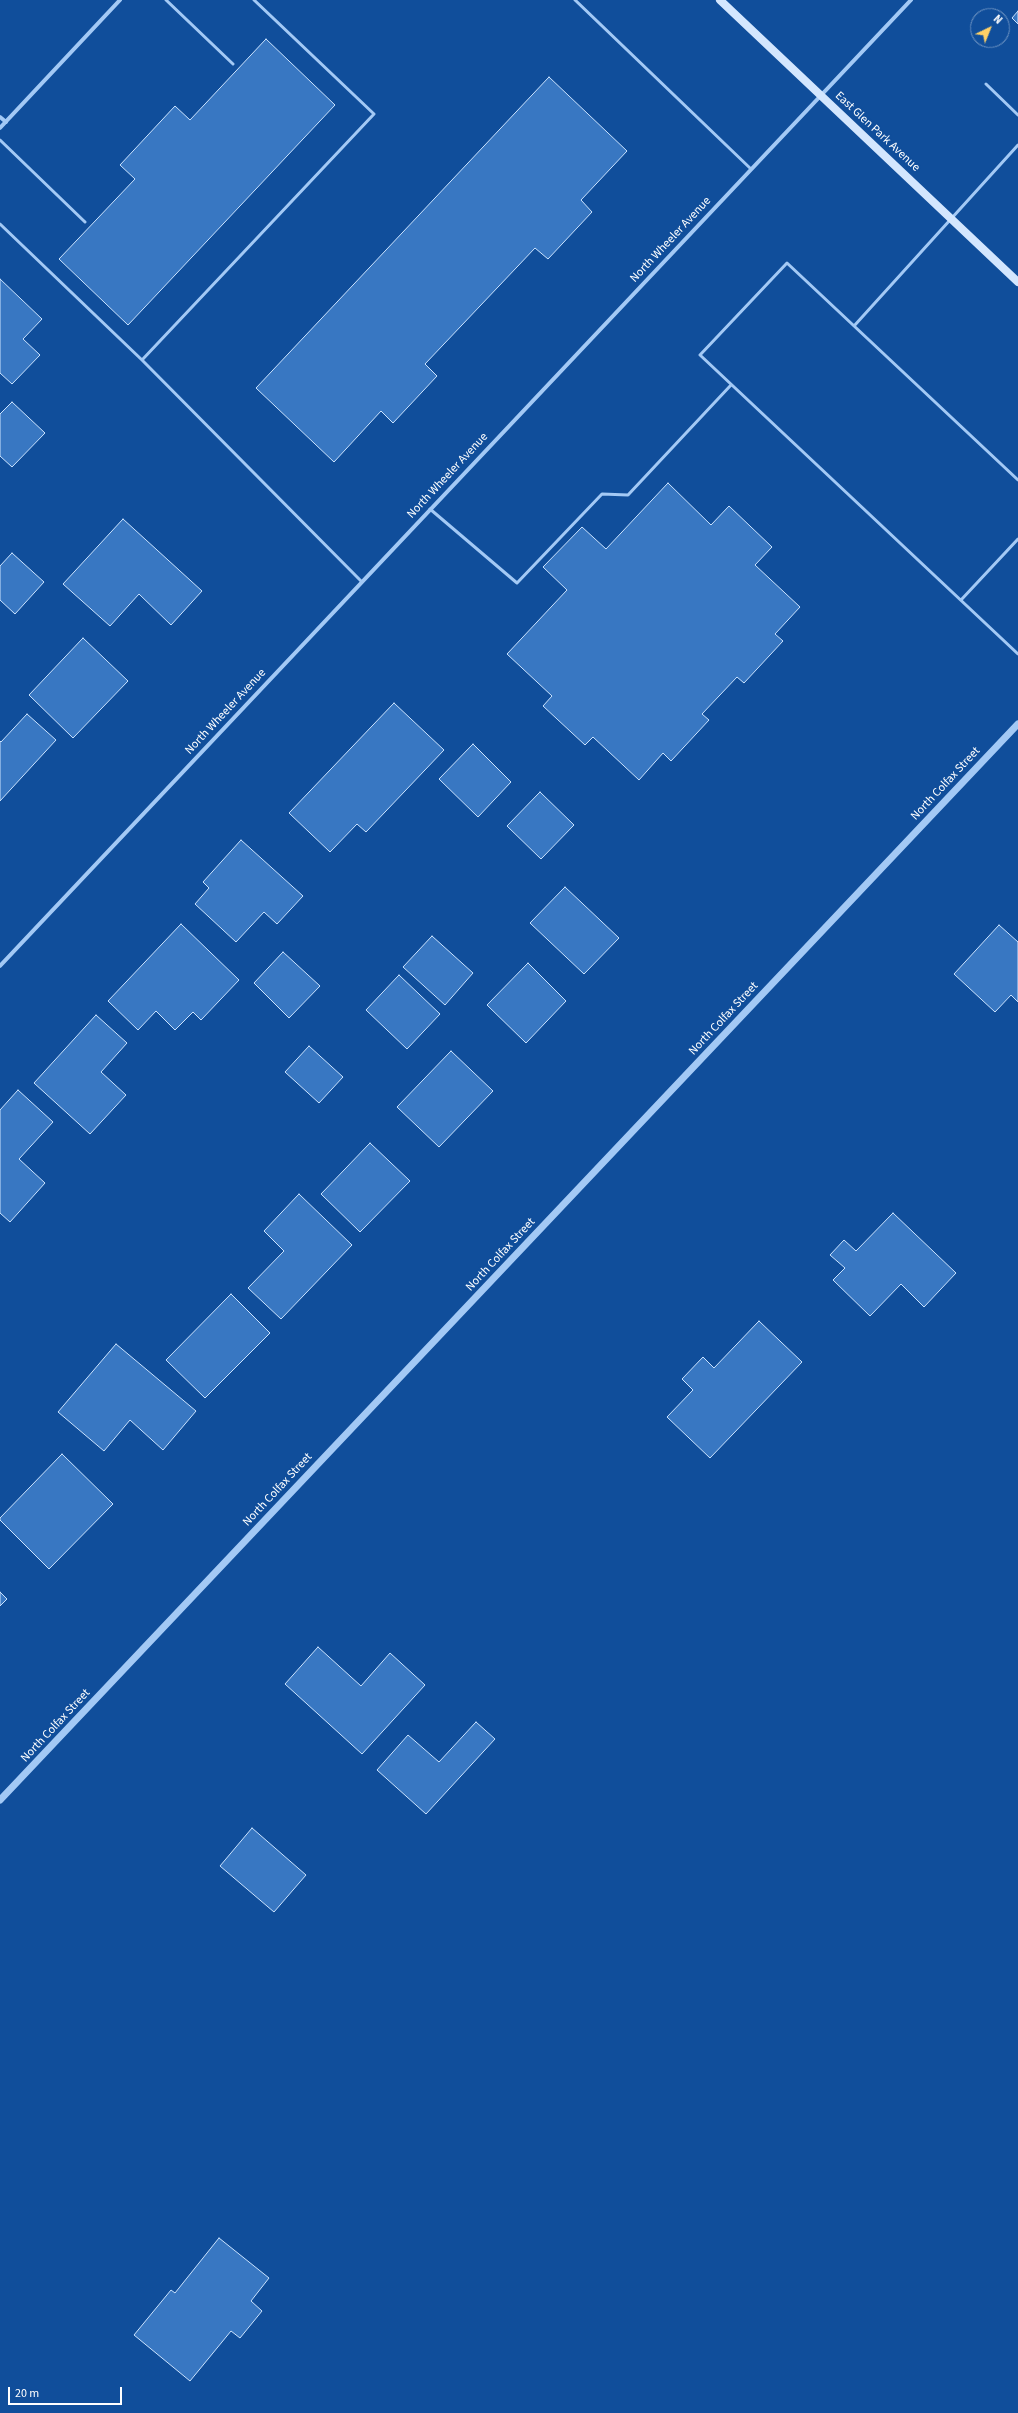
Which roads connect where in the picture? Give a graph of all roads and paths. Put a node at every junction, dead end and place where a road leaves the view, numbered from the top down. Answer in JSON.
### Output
{"nodes":[{"id":1,"x":120,"y":0,"type":"edge"},
{"id":2,"x":166,"y":0,"type":"edge"},
{"id":3,"x":254,"y":0,"type":"edge"},
{"id":4,"x":575,"y":0,"type":"edge"},
{"id":5,"x":720,"y":0,"type":"edge"},
{"id":6,"x":911,"y":0,"type":"edge"},
{"id":7,"x":234,"y":64,"type":"dead end"},
{"id":8,"x":986,"y":84,"type":"dead end"},
{"id":9,"x":821,"y":96,"type":"junction"},
{"id":10,"x":1018,"y":115,"type":"edge"},
{"id":11,"x":0,"y":117,"type":"edge"},
{"id":12,"x":6,"y":122,"type":"junction"},
{"id":13,"x":0,"y":128,"type":"edge"},
{"id":14,"x":0,"y":140,"type":"edge"},
{"id":15,"x":1018,"y":145,"type":"edge"},
{"id":16,"x":751,"y":169,"type":"junction"},
{"id":17,"x":950,"y":217,"type":"junction"},
{"id":18,"x":85,"y":222,"type":"dead end"},
{"id":19,"x":0,"y":224,"type":"edge"},
{"id":20,"x":1018,"y":282,"type":"edge"},
{"id":21,"x":854,"y":326,"type":"junction"},
{"id":22,"x":142,"y":360,"type":"junction"},
{"id":23,"x":731,"y":385,"type":"junction"},
{"id":24,"x":1018,"y":480,"type":"edge"},
{"id":25,"x":430,"y":510,"type":"junction"},
{"id":26,"x":1018,"y":540,"type":"edge"},
{"id":27,"x":362,"y":582,"type":"junction"},
{"id":28,"x":961,"y":600,"type":"junction"},
{"id":29,"x":1018,"y":654,"type":"edge"},
{"id":30,"x":1018,"y":724,"type":"edge"},
{"id":31,"x":0,"y":966,"type":"edge"},
{"id":32,"x":0,"y":1800,"type":"edge"}],
"edges":[{"from":1,"to":12,"type":"street"},
{"from":2,"to":7,"type":"lane"},
{"from":3,"to":22,"type":"lane"},
{"from":4,"to":16,"type":"lane"},
{"from":5,"to":9,"type":"main road","name":"East Glen Park Avenue"},
{"from":6,"to":9,"type":"street","name":"North Wheeler Avenue"},
{"from":8,"to":10,"type":"lane"},
{"from":9,"to":16,"type":"street","name":"North Wheeler Avenue"},
{"from":9,"to":17,"type":"main road","name":"East Glen Park Avenue"},
{"from":11,"to":12,"type":"street"},
{"from":12,"to":13,"type":"street"},
{"from":14,"to":18,"type":"lane"},
{"from":15,"to":17,"type":"lane"},
{"from":16,"to":25,"type":"street","name":"North Wheeler Avenue"},
{"from":17,"to":20,"type":"main road","name":"East Glen Park Avenue"},
{"from":17,"to":21,"type":"lane"},
{"from":19,"to":22,"type":"lane"},
{"from":21,"to":23,"type":"lane"},
{"from":21,"to":24,"type":"lane"},
{"from":22,"to":27,"type":"lane"},
{"from":23,"to":25,"type":"lane"},
{"from":23,"to":28,"type":"lane"},
{"from":25,"to":27,"type":"street","name":"North Wheeler Avenue"},
{"from":26,"to":28,"type":"lane"},
{"from":27,"to":31,"type":"street","name":"North Wheeler Avenue"},
{"from":28,"to":29,"type":"lane"},
{"from":30,"to":32,"type":"street","name":"North Colfax Street"}]}
